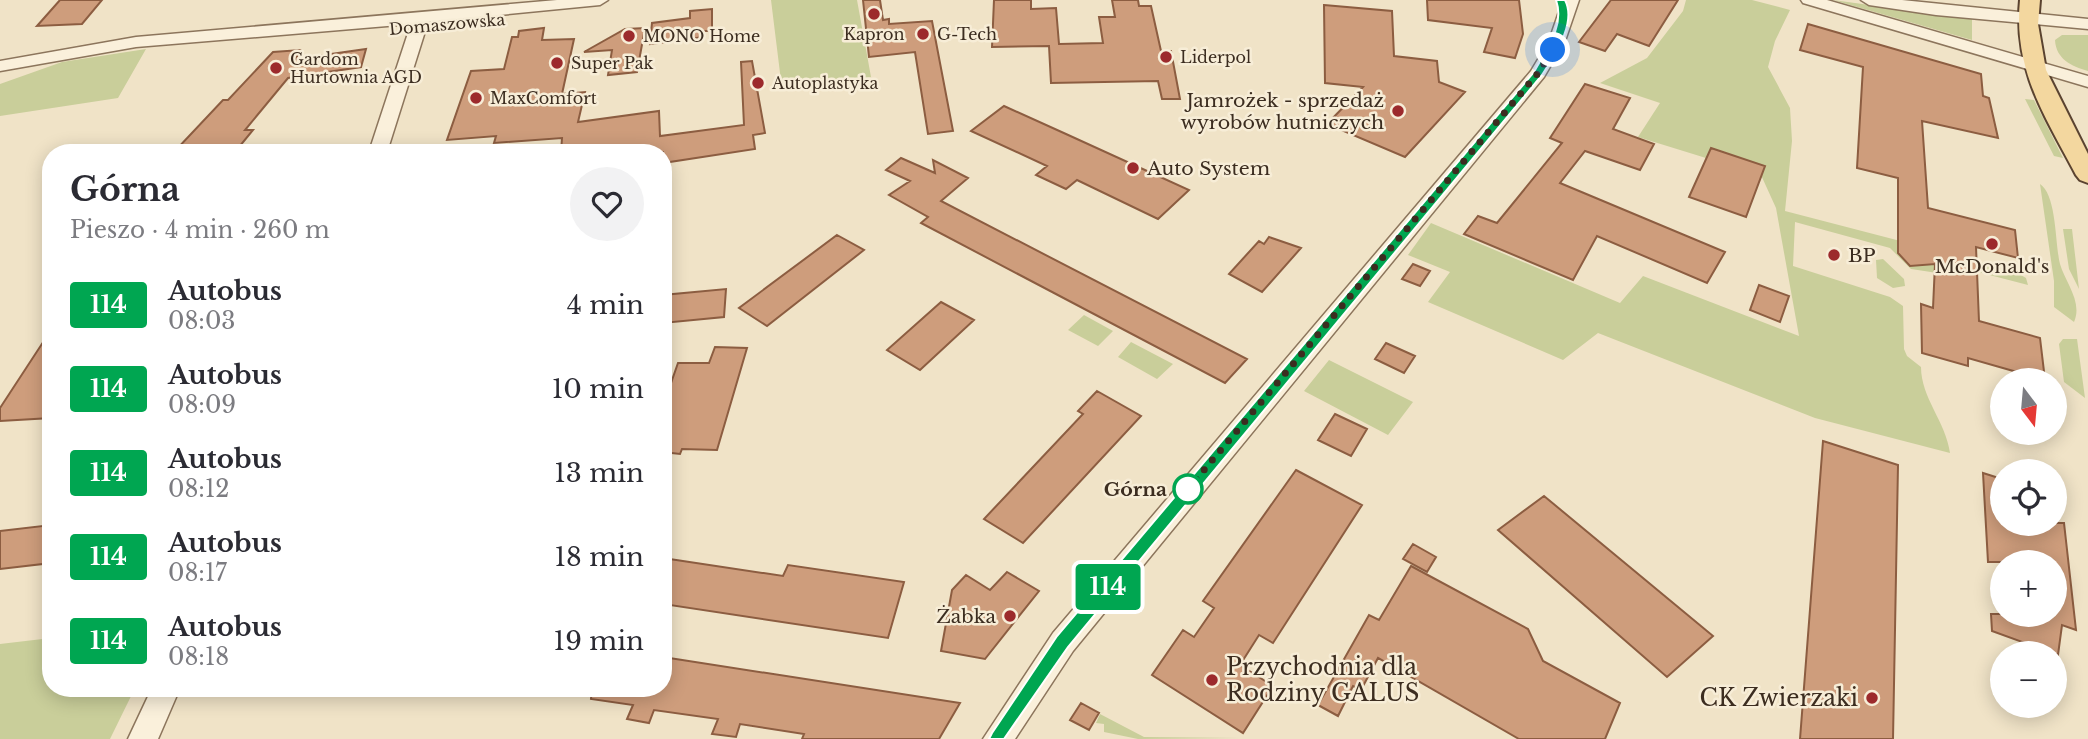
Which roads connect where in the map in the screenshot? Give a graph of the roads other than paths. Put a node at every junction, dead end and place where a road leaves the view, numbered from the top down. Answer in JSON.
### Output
{"nodes":[{"id":1,"x":600,"y":0,"type":"edge"},
{"id":2,"x":617,"y":0,"type":"edge"},
{"id":3,"x":1809,"y":0,"type":"edge"},
{"id":4,"x":1869,"y":0,"type":"edge"},
{"id":5,"x":1566,"y":4,"type":"edge"},
{"id":6,"x":2029,"y":9,"type":"edge"},
{"id":7,"x":420,"y":23,"type":"junction"},
{"id":8,"x":2088,"y":24,"type":"edge"},
{"id":9,"x":0,"y":66,"type":"edge"},
{"id":10,"x":2034,"y":68,"type":"junction"},
{"id":11,"x":2088,"y":82,"type":"edge"},
{"id":12,"x":2079,"y":138,"type":"edge"},
{"id":13,"x":382,"y":144,"type":"edge"},
{"id":14,"x":2088,"y":175,"type":"edge"},
{"id":15,"x":162,"y":697,"type":"edge"},
{"id":16,"x":143,"y":739,"type":"edge"},
{"id":17,"x":998,"y":739,"type":"edge"}],
"edges":[{"from":1,"to":7,"type":"street","name":"Domaszowska"},
{"from":2,"to":7,"type":"street","name":"Domaszowska"},
{"from":3,"to":10,"type":"street"},
{"from":4,"to":6,"type":"street"},
{"from":5,"to":17,"type":"street"},
{"from":6,"to":8,"type":"street"},
{"from":6,"to":10,"type":"main road"},
{"from":7,"to":9,"type":"street","name":"Domaszowska"},
{"from":7,"to":13,"type":"street"},
{"from":10,"to":11,"type":"street"},
{"from":10,"to":12,"type":"main road"},
{"from":12,"to":14,"type":"main road"},
{"from":15,"to":16,"type":"street"}]}
